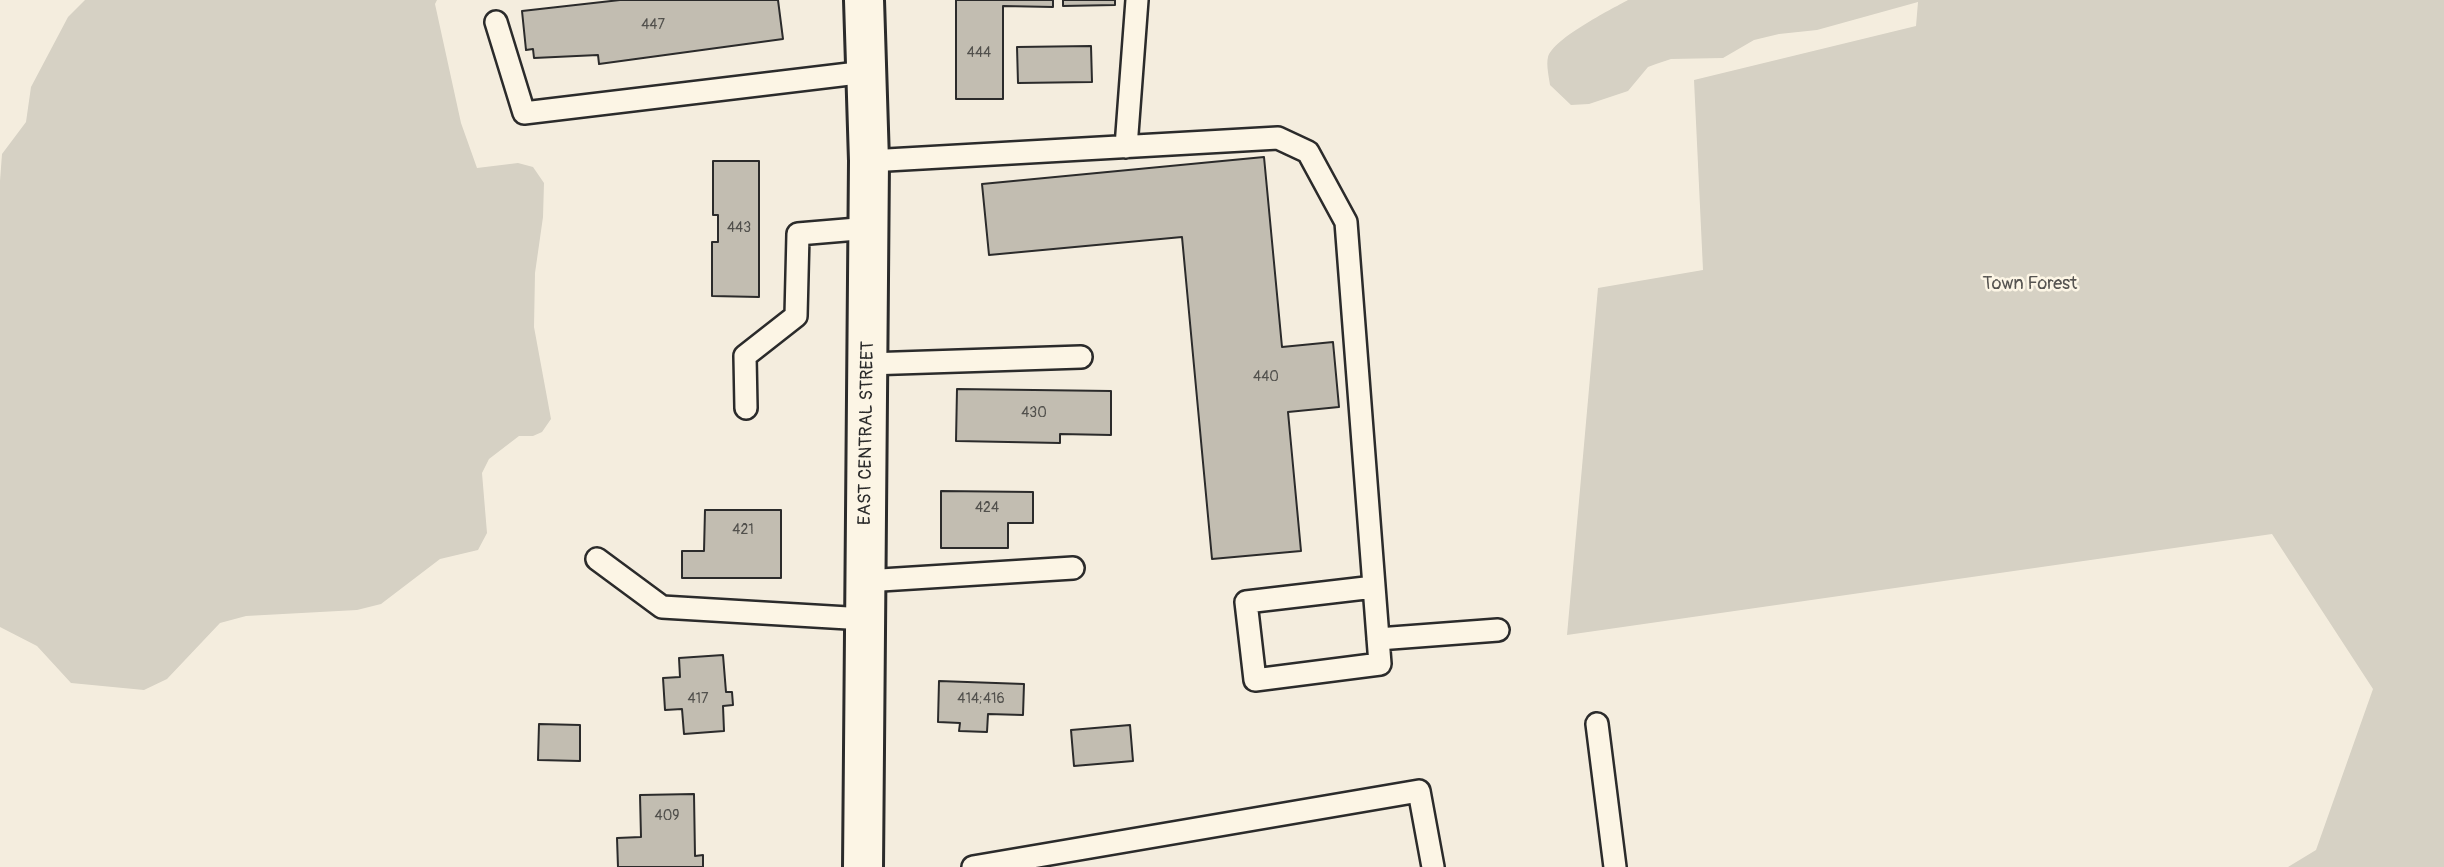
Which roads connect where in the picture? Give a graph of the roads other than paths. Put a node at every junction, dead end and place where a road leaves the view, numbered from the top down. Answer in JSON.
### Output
{"nodes":[{"id":1,"x":864,"y":0,"type":"edge"},
{"id":2,"x":1137,"y":0,"type":"edge"},
{"id":3,"x":496,"y":22,"type":"dead end"},
{"id":4,"x":866,"y":72,"type":"junction"},
{"id":5,"x":1126,"y":147,"type":"junction"},
{"id":6,"x":870,"y":161,"type":"junction"},
{"id":7,"x":869,"y":228,"type":"junction"},
{"id":8,"x":1081,"y":357,"type":"dead end"},
{"id":9,"x":867,"y":364,"type":"junction"},
{"id":10,"x":746,"y":408,"type":"dead end"},
{"id":11,"x":597,"y":559,"type":"dead end"},
{"id":12,"x":1073,"y":568,"type":"dead end"},
{"id":13,"x":865,"y":581,"type":"junction"},
{"id":14,"x":1374,"y":587,"type":"junction"},
{"id":15,"x":865,"y":619,"type":"junction"},
{"id":16,"x":1498,"y":630,"type":"dead end"},
{"id":17,"x":1378,"y":639,"type":"junction"},
{"id":18,"x":1597,"y":724,"type":"dead end"},
{"id":19,"x":863,"y":867,"type":"edge"},
{"id":20,"x":972,"y":867,"type":"edge"},
{"id":21,"x":1433,"y":867,"type":"edge"},
{"id":22,"x":1615,"y":867,"type":"edge"}],
"edges":[{"from":1,"to":4,"type":"main road","name":"EAST CENTRAL STREET"},
{"from":2,"to":5,"type":"lane"},
{"from":3,"to":4,"type":"lane"},
{"from":4,"to":6,"type":"main road","name":"EAST CENTRAL STREET"},
{"from":5,"to":6,"type":"lane"},
{"from":5,"to":14,"type":"lane"},
{"from":6,"to":7,"type":"main road","name":"EAST CENTRAL STREET"},
{"from":7,"to":9,"type":"main road","name":"EAST CENTRAL STREET"},
{"from":7,"to":10,"type":"lane"},
{"from":8,"to":9,"type":"lane"},
{"from":9,"to":13,"type":"main road","name":"EAST CENTRAL STREET"},
{"from":11,"to":15,"type":"lane"},
{"from":12,"to":13,"type":"lane"},
{"from":13,"to":15,"type":"main road","name":"EAST CENTRAL STREET"},
{"from":14,"to":17,"type":"lane"},
{"from":14,"to":17,"type":"lane"},
{"from":15,"to":19,"type":"main road","name":"EAST CENTRAL STREET"},
{"from":16,"to":17,"type":"lane"},
{"from":18,"to":22,"type":"lane"},
{"from":20,"to":21,"type":"lane"}]}
